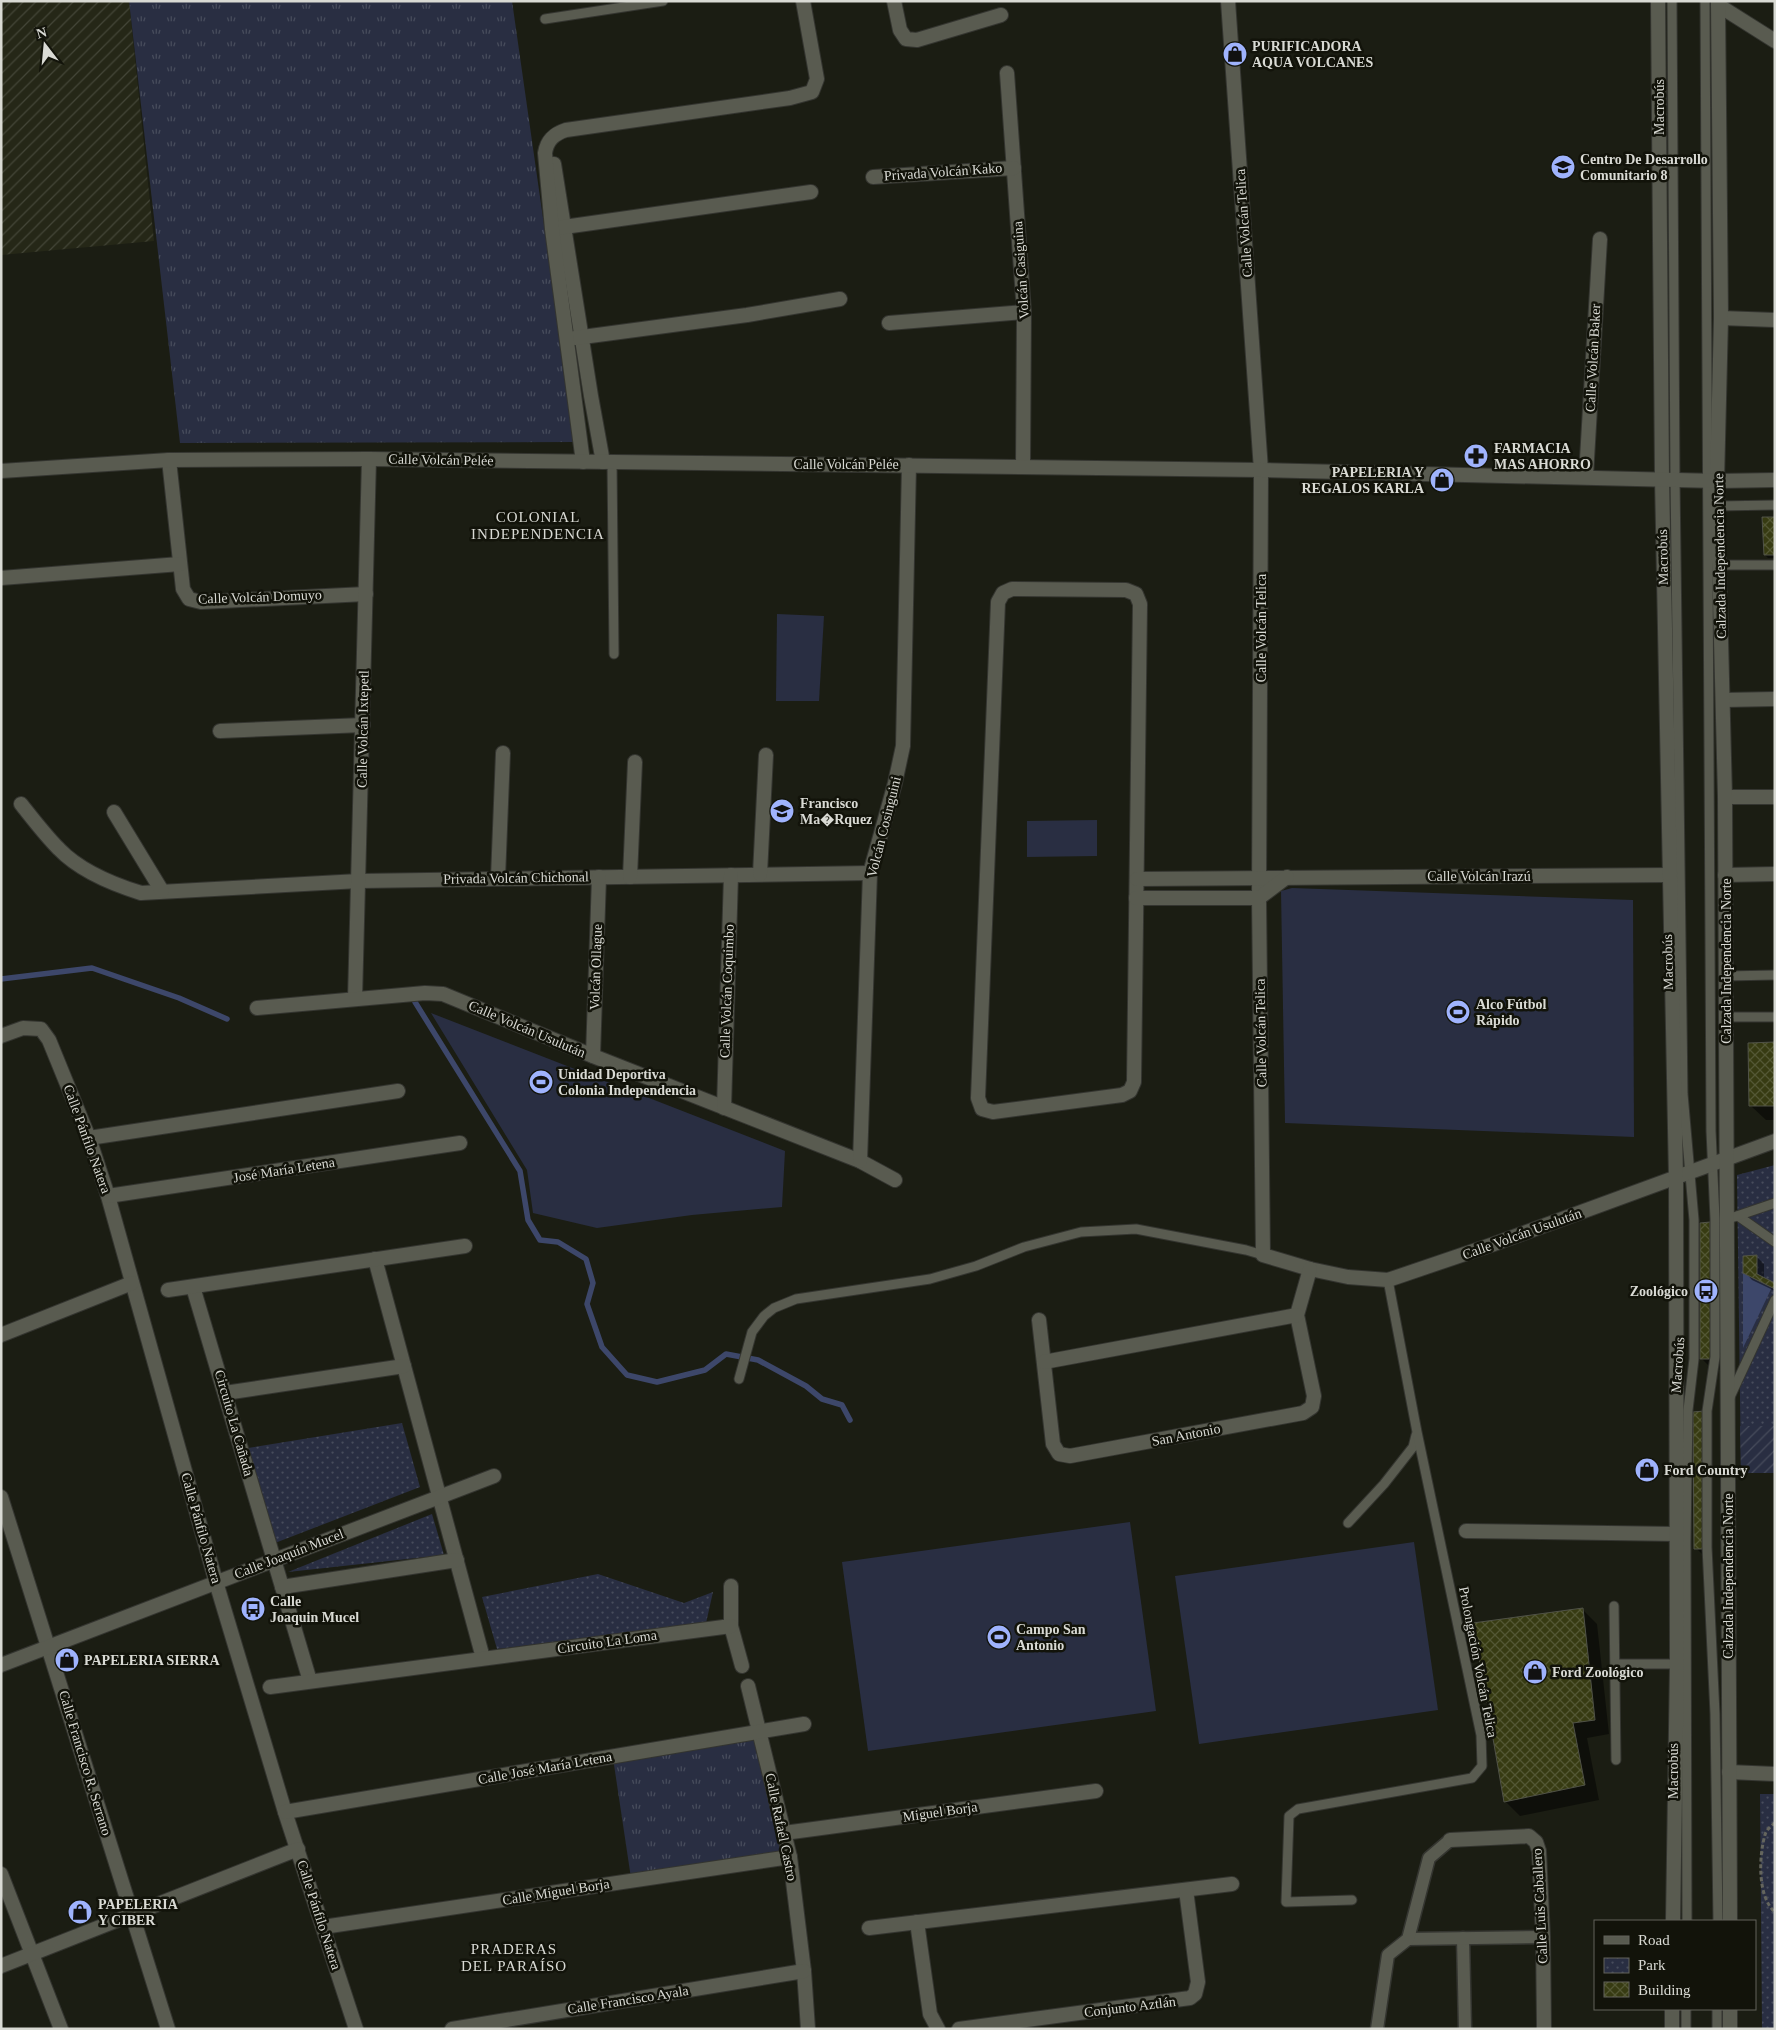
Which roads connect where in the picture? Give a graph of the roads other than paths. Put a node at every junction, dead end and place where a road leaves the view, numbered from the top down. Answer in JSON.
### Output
{"nodes":[{"id":1,"x":663,"y":1,"type":"edge"},
{"id":2,"x":802,"y":1,"type":"edge"},
{"id":3,"x":894,"y":1,"type":"edge"},
{"id":4,"x":1228,"y":1,"type":"edge"},
{"id":5,"x":1658,"y":1,"type":"edge"},
{"id":6,"x":1672,"y":1,"type":"edge"},
{"id":7,"x":1713,"y":3,"type":"edge"},
{"id":8,"x":1000,"y":15,"type":"dead end"},
{"id":9,"x":545,"y":18,"type":"dead end"},
{"id":10,"x":1775,"y":41,"type":"edge"},
{"id":11,"x":1007,"y":73,"type":"dead end"},
{"id":12,"x":1014,"y":168,"type":"junction"},
{"id":13,"x":873,"y":177,"type":"dead end"},
{"id":14,"x":811,"y":192,"type":"dead end"},
{"id":15,"x":558,"y":228,"type":"junction"},
{"id":16,"x":1600,"y":239,"type":"dead end"},
{"id":17,"x":840,"y":299,"type":"dead end"},
{"id":18,"x":1024,"y":312,"type":"junction"},
{"id":19,"x":1721,"y":318,"type":"junction"},
{"id":20,"x":1775,"y":320,"type":"edge"},
{"id":21,"x":889,"y":323,"type":"dead end"},
{"id":22,"x":582,"y":337,"type":"junction"},
{"id":23,"x":566,"y":339,"type":"junction"},
{"id":24,"x":369,"y":459,"type":"junction"},
{"id":25,"x":169,"y":460,"type":"junction"},
{"id":26,"x":582,"y":462,"type":"junction"},
{"id":27,"x":608,"y":462,"type":"junction"},
{"id":28,"x":909,"y":464,"type":"junction"},
{"id":29,"x":1023,"y":467,"type":"junction"},
{"id":30,"x":1261,"y":470,"type":"junction"},
{"id":31,"x":1,"y":471,"type":"edge"},
{"id":32,"x":1586,"y":476,"type":"junction"},
{"id":33,"x":1669,"y":479,"type":"junction"},
{"id":34,"x":1775,"y":480,"type":"edge"},
{"id":35,"x":1712,"y":481,"type":"junction"},
{"id":36,"x":1775,"y":505,"type":"edge"},
{"id":37,"x":1718,"y":506,"type":"junction"},
{"id":38,"x":180,"y":564,"type":"junction"},
{"id":39,"x":1720,"y":565,"type":"junction"},
{"id":40,"x":1775,"y":566,"type":"edge"},
{"id":41,"x":1,"y":578,"type":"edge"},
{"id":42,"x":366,"y":594,"type":"junction"},
{"id":43,"x":614,"y":654,"type":"dead end"},
{"id":44,"x":1775,"y":699,"type":"edge"},
{"id":45,"x":1724,"y":700,"type":"junction"},
{"id":46,"x":363,"y":725,"type":"junction"},
{"id":47,"x":220,"y":731,"type":"dead end"},
{"id":48,"x":503,"y":753,"type":"dead end"},
{"id":49,"x":766,"y":755,"type":"dead end"},
{"id":50,"x":635,"y":762,"type":"dead end"},
{"id":51,"x":1725,"y":797,"type":"junction"},
{"id":52,"x":1775,"y":797,"type":"edge"},
{"id":53,"x":21,"y":804,"type":"dead end"},
{"id":54,"x":114,"y":812,"type":"dead end"},
{"id":55,"x":870,"y":873,"type":"junction"},
{"id":56,"x":760,"y":874,"type":"junction"},
{"id":57,"x":1775,"y":874,"type":"edge"},
{"id":58,"x":730,"y":875,"type":"junction"},
{"id":59,"x":1671,"y":875,"type":"junction"},
{"id":60,"x":1725,"y":875,"type":"junction"},
{"id":61,"x":599,"y":877,"type":"junction"},
{"id":62,"x":630,"y":877,"type":"junction"},
{"id":63,"x":1260,"y":877,"type":"junction"},
{"id":64,"x":1287,"y":877,"type":"junction"},
{"id":65,"x":498,"y":878,"type":"junction"},
{"id":66,"x":1136,"y":878,"type":"junction"},
{"id":67,"x":1164,"y":878,"type":"junction"},
{"id":68,"x":359,"y":881,"type":"junction"},
{"id":69,"x":162,"y":891,"type":"junction"},
{"id":70,"x":1136,"y":898,"type":"junction"},
{"id":71,"x":1259,"y":898,"type":"junction"},
{"id":72,"x":1164,"y":899,"type":"junction"},
{"id":73,"x":1775,"y":974,"type":"edge"},
{"id":74,"x":1726,"y":976,"type":"junction"},
{"id":75,"x":355,"y":999,"type":"junction"},
{"id":76,"x":257,"y":1008,"type":"dead end"},
{"id":77,"x":1726,"y":1017,"type":"junction"},
{"id":78,"x":1775,"y":1017,"type":"edge"},
{"id":79,"x":1,"y":1036,"type":"edge"},
{"id":80,"x":593,"y":1056,"type":"junction"},
{"id":81,"x":398,"y":1091,"type":"dead end"},
{"id":82,"x":724,"y":1108,"type":"junction"},
{"id":83,"x":89,"y":1138,"type":"junction"},
{"id":84,"x":1775,"y":1141,"type":"edge"},
{"id":85,"x":460,"y":1144,"type":"dead end"},
{"id":86,"x":1728,"y":1158,"type":"junction"},
{"id":87,"x":860,"y":1161,"type":"junction"},
{"id":88,"x":1713,"y":1164,"type":"junction"},
{"id":89,"x":1690,"y":1172,"type":"junction"},
{"id":90,"x":1676,"y":1178,"type":"junction"},
{"id":91,"x":895,"y":1180,"type":"dead end"},
{"id":92,"x":108,"y":1196,"type":"junction"},
{"id":93,"x":1775,"y":1203,"type":"edge"},
{"id":94,"x":1733,"y":1218,"type":"junction"},
{"id":95,"x":1775,"y":1242,"type":"edge"},
{"id":96,"x":465,"y":1246,"type":"dead end"},
{"id":97,"x":1263,"y":1255,"type":"junction"},
{"id":98,"x":375,"y":1260,"type":"junction"},
{"id":99,"x":1310,"y":1269,"type":"junction"},
{"id":100,"x":1388,"y":1280,"type":"junction"},
{"id":101,"x":132,"y":1282,"type":"junction"},
{"id":102,"x":193,"y":1287,"type":"junction"},
{"id":103,"x":168,"y":1290,"type":"dead end"},
{"id":104,"x":1775,"y":1300,"type":"edge"},
{"id":105,"x":1297,"y":1315,"type":"junction"},
{"id":106,"x":1038,"y":1320,"type":"dead end"},
{"id":107,"x":1,"y":1335,"type":"edge"},
{"id":108,"x":1044,"y":1362,"type":"junction"},
{"id":109,"x":404,"y":1366,"type":"junction"},
{"id":110,"x":739,"y":1379,"type":"dead end"},
{"id":111,"x":225,"y":1393,"type":"junction"},
{"id":112,"x":1728,"y":1403,"type":"junction"},
{"id":113,"x":1417,"y":1432,"type":"junction"},
{"id":114,"x":494,"y":1476,"type":"dead end"},
{"id":115,"x":1,"y":1497,"type":"edge"},
{"id":116,"x":439,"y":1497,"type":"junction"},
{"id":117,"x":1348,"y":1523,"type":"dead end"},
{"id":118,"x":1466,"y":1531,"type":"dead end"},
{"id":119,"x":1676,"y":1534,"type":"junction"},
{"id":120,"x":274,"y":1560,"type":"junction"},
{"id":121,"x":457,"y":1560,"type":"junction"},
{"id":122,"x":216,"y":1582,"type":"junction"},
{"id":123,"x":732,"y":1586,"type":"dead end"},
{"id":124,"x":282,"y":1587,"type":"junction"},
{"id":125,"x":1614,"y":1606,"type":"dead end"},
{"id":126,"x":731,"y":1626,"type":"junction"},
{"id":127,"x":48,"y":1646,"type":"junction"},
{"id":128,"x":483,"y":1658,"type":"junction"},
{"id":129,"x":1616,"y":1664,"type":"junction"},
{"id":130,"x":1676,"y":1664,"type":"junction"},
{"id":131,"x":1,"y":1665,"type":"edge"},
{"id":132,"x":742,"y":1666,"type":"dead end"},
{"id":133,"x":310,"y":1681,"type":"junction"},
{"id":134,"x":748,"y":1686,"type":"dead end"},
{"id":135,"x":270,"y":1687,"type":"dead end"},
{"id":136,"x":804,"y":1724,"type":"dead end"},
{"id":137,"x":759,"y":1732,"type":"junction"},
{"id":138,"x":1616,"y":1760,"type":"dead end"},
{"id":139,"x":1729,"y":1772,"type":"junction"},
{"id":140,"x":1775,"y":1774,"type":"edge"},
{"id":141,"x":1096,"y":1791,"type":"dead end"},
{"id":142,"x":285,"y":1812,"type":"junction"},
{"id":143,"x":784,"y":1833,"type":"junction"},
{"id":144,"x":1450,"y":1840,"type":"joint"},
{"id":145,"x":298,"y":1849,"type":"junction"},
{"id":146,"x":790,"y":1857,"type":"junction"},
{"id":147,"x":1,"y":1874,"type":"edge"},
{"id":148,"x":1232,"y":1884,"type":"dead end"},
{"id":149,"x":1186,"y":1890,"type":"junction"},
{"id":150,"x":1352,"y":1900,"type":"dead end"},
{"id":151,"x":132,"y":1914,"type":"junction"},
{"id":152,"x":1673,"y":1920,"type":"edge"},
{"id":153,"x":1687,"y":1920,"type":"edge"},
{"id":154,"x":1718,"y":1920,"type":"edge"},
{"id":155,"x":1730,"y":1920,"type":"edge"},
{"id":156,"x":917,"y":1922,"type":"junction"},
{"id":157,"x":323,"y":1927,"type":"junction"},
{"id":158,"x":869,"y":1928,"type":"dead end"},
{"id":159,"x":1543,"y":1937,"type":"junction"},
{"id":160,"x":1463,"y":1938,"type":"junction"},
{"id":161,"x":1408,"y":1939,"type":"junction"},
{"id":162,"x":31,"y":1954,"type":"junction"},
{"id":163,"x":1,"y":1966,"type":"edge"},
{"id":164,"x":804,"y":1971,"type":"junction"},
{"id":165,"x":1672,"y":2010,"type":"edge"},
{"id":166,"x":1686,"y":2010,"type":"edge"},
{"id":167,"x":1717,"y":2010,"type":"edge"},
{"id":168,"x":1730,"y":2010,"type":"edge"},
{"id":169,"x":930,"y":2014,"type":"junction"},
{"id":170,"x":61,"y":2029,"type":"edge"},
{"id":171,"x":168,"y":2029,"type":"edge"},
{"id":172,"x":356,"y":2029,"type":"edge"},
{"id":173,"x":452,"y":2029,"type":"edge"},
{"id":174,"x":808,"y":2029,"type":"edge"},
{"id":175,"x":926,"y":2029,"type":"edge"},
{"id":176,"x":938,"y":2029,"type":"edge"},
{"id":177,"x":959,"y":2029,"type":"edge"},
{"id":178,"x":1377,"y":2029,"type":"edge"},
{"id":179,"x":1465,"y":2029,"type":"edge"},
{"id":180,"x":1544,"y":2029,"type":"edge"},
{"id":181,"x":1672,"y":2029,"type":"edge"},
{"id":182,"x":1686,"y":2029,"type":"edge"},
{"id":183,"x":1717,"y":2029,"type":"edge"},
{"id":184,"x":1730,"y":2029,"type":"edge"}],
"edges":[{"from":1,"to":9,"type":"lane"},
{"from":2,"to":15,"type":"street"},
{"from":3,"to":8,"type":"street"},
{"from":4,"to":30,"type":"street","name":"Calle Volcán Telica"},
{"from":5,"to":33,"type":"street"},
{"from":6,"to":33,"type":"lane","name":"Macrobús"},
{"from":7,"to":10,"type":"street"},
{"from":7,"to":19,"type":"street","name":"Calzada Independencia Norte"},
{"from":7,"to":35,"type":"lane"},
{"from":11,"to":12,"type":"street","name":"Volcán Casiguina"},
{"from":12,"to":13,"type":"street","name":"Privada Volcán Kako"},
{"from":12,"to":18,"type":"street","name":"Volcán Casiguina"},
{"from":14,"to":15,"type":"street"},
{"from":15,"to":22,"type":"street"},
{"from":15,"to":23,"type":"street"},
{"from":16,"to":32,"type":"street","name":"Calle Volcán Baker"},
{"from":17,"to":22,"type":"street"},
{"from":18,"to":21,"type":"street"},
{"from":18,"to":29,"type":"street","name":"Volcán Casiguina"},
{"from":19,"to":20,"type":"street"},
{"from":19,"to":35,"type":"street","name":"Calzada Independencia Norte"},
{"from":22,"to":23,"type":"street"},
{"from":22,"to":27,"type":"street"},
{"from":23,"to":26,"type":"street"},
{"from":24,"to":25,"type":"street","name":"Calle Volcán Pelée"},
{"from":24,"to":26,"type":"street","name":"Calle Volcán Pelée"},
{"from":24,"to":42,"type":"street","name":"Calle Volcán Ixtepetl"},
{"from":25,"to":31,"type":"street","name":"Calle Volcán Pelée"},
{"from":25,"to":38,"type":"street","name":"Calle Volcán Domuyo"},
{"from":26,"to":27,"type":"street","name":"Calle Volcán Pelée"},
{"from":27,"to":28,"type":"street","name":"Calle Volcán Pelée"},
{"from":27,"to":43,"type":"lane"},
{"from":28,"to":29,"type":"street","name":"Calle Volcán Pelée"},
{"from":28,"to":55,"type":"street","name":"Volcán Cosinguini"},
{"from":29,"to":30,"type":"street","name":"Calle Volcán Pelée"},
{"from":30,"to":32,"type":"street","name":"Calle Volcán Pelée"},
{"from":30,"to":63,"type":"street","name":"Calle Volcán Telica"},
{"from":32,"to":33,"type":"street","name":"Calle Volcán Pelée"},
{"from":33,"to":35,"type":"street","name":"Calle Volcán Pelée"},
{"from":33,"to":59,"type":"street"},
{"from":33,"to":89,"type":"lane","name":"Macrobús"},
{"from":34,"to":35,"type":"street","name":"Calle Volcán Pelée"},
{"from":35,"to":37,"type":"street","name":"Calzada Independencia Norte"},
{"from":35,"to":88,"type":"lane"},
{"from":36,"to":37,"type":"lane"},
{"from":37,"to":39,"type":"street","name":"Calzada Independencia Norte"},
{"from":38,"to":41,"type":"street"},
{"from":38,"to":42,"type":"street","name":"Calle Volcán Domuyo"},
{"from":39,"to":40,"type":"lane"},
{"from":39,"to":45,"type":"street","name":"Calzada Independencia Norte"},
{"from":42,"to":46,"type":"street","name":"Calle Volcán Ixtepetl"},
{"from":44,"to":45,"type":"street"},
{"from":45,"to":51,"type":"street","name":"Calzada Independencia Norte"},
{"from":46,"to":47,"type":"street"},
{"from":46,"to":68,"type":"street","name":"Calle Volcán Ixtepetl"},
{"from":48,"to":65,"type":"street"},
{"from":49,"to":56,"type":"street"},
{"from":50,"to":62,"type":"street"},
{"from":51,"to":52,"type":"street"},
{"from":51,"to":60,"type":"street","name":"Calzada Independencia Norte"},
{"from":53,"to":69,"type":"street","name":"Privada Volcán Chichonal"},
{"from":54,"to":69,"type":"street"},
{"from":55,"to":56,"type":"street","name":"Privada Volcán Chichonal"},
{"from":55,"to":87,"type":"street","name":"Volcán Cosinguini"},
{"from":56,"to":58,"type":"street","name":"Privada Volcán Chichonal"},
{"from":57,"to":60,"type":"street"},
{"from":58,"to":62,"type":"street","name":"Privada Volcán Chichonal"},
{"from":58,"to":82,"type":"street","name":"Calle Volcán Coquimbo"},
{"from":59,"to":64,"type":"street","name":"Calle Volcán Irazú"},
{"from":59,"to":90,"type":"street"},
{"from":60,"to":74,"type":"street","name":"Calzada Independencia Norte"},
{"from":61,"to":62,"type":"street","name":"Privada Volcán Chichonal"},
{"from":61,"to":65,"type":"street","name":"Privada Volcán Chichonal"},
{"from":61,"to":80,"type":"street","name":"Volcán Ollague"},
{"from":63,"to":64,"type":"street","name":"Calle Volcán Irazú"},
{"from":63,"to":67,"type":"street","name":"Calle Volcán Irazú"},
{"from":63,"to":71,"type":"street","name":"Calle Volcán Telica"},
{"from":64,"to":71,"type":"street"},
{"from":65,"to":68,"type":"street","name":"Privada Volcán Chichonal"},
{"from":66,"to":67,"type":"street","name":"Calle Volcán Irazú"},
{"from":66,"to":70,"type":"street"},
{"from":66,"to":70,"type":"street"},
{"from":67,"to":72,"type":"street"},
{"from":68,"to":69,"type":"street","name":"Privada Volcán Chichonal"},
{"from":68,"to":75,"type":"street","name":"Calle Volcán Ixtepetl"},
{"from":70,"to":72,"type":"street"},
{"from":71,"to":72,"type":"street"},
{"from":71,"to":97,"type":"street","name":"Calle Volcán Telica"},
{"from":73,"to":74,"type":"lane"},
{"from":74,"to":77,"type":"street","name":"Calzada Independencia Norte"},
{"from":75,"to":76,"type":"street","name":"Calle Volcán Usulután"},
{"from":75,"to":80,"type":"street","name":"Calle Volcán Usulután"},
{"from":77,"to":78,"type":"lane"},
{"from":77,"to":86,"type":"street","name":"Calzada Independencia Norte"},
{"from":79,"to":83,"type":"street","name":"Calle Pánfilo Natera"},
{"from":80,"to":82,"type":"street","name":"Calle Volcán Usulután"},
{"from":81,"to":83,"type":"street"},
{"from":82,"to":87,"type":"street","name":"Calle Volcán Usulután"},
{"from":83,"to":92,"type":"street","name":"Calle Pánfilo Natera"},
{"from":84,"to":86,"type":"street","name":"Calle Volcán Usulután"},
{"from":85,"to":92,"type":"street","name":"José María Letena"},
{"from":86,"to":88,"type":"street","name":"Calle Volcán Usulután"},
{"from":86,"to":94,"type":"street","name":"Calzada Independencia Norte"},
{"from":87,"to":91,"type":"street","name":"Calle Volcán Usulután"},
{"from":88,"to":89,"type":"street","name":"Calle Volcán Usulután"},
{"from":88,"to":154,"type":"lane"},
{"from":89,"to":90,"type":"street","name":"Calle Volcán Usulután"},
{"from":89,"to":153,"type":"lane","name":"Macrobús"},
{"from":90,"to":100,"type":"street","name":"Calle Volcán Usulután"},
{"from":90,"to":119,"type":"street"},
{"from":92,"to":101,"type":"street","name":"Calle Pánfilo Natera"},
{"from":93,"to":94,"type":"lane"},
{"from":94,"to":95,"type":"lane"},
{"from":94,"to":112,"type":"street","name":"Calzada Independencia Norte"},
{"from":96,"to":98,"type":"street"},
{"from":97,"to":99,"type":"street","name":"Calle Volcán Usulután"},
{"from":97,"to":110,"type":"lane"},
{"from":98,"to":102,"type":"street"},
{"from":98,"to":109,"type":"street"},
{"from":99,"to":100,"type":"street","name":"Calle Volcán Usulután"},
{"from":99,"to":105,"type":"street","name":"San Antonio"},
{"from":100,"to":113,"type":"lane","name":"Prolongación Volcán Telica"},
{"from":101,"to":107,"type":"street"},
{"from":101,"to":122,"type":"street","name":"Calle Pánfilo Natera"},
{"from":102,"to":103,"type":"street"},
{"from":102,"to":111,"type":"street","name":"Circuito La Cañada"},
{"from":104,"to":112,"type":"lane"},
{"from":105,"to":108,"type":"street"},
{"from":105,"to":108,"type":"street","name":"San Antonio"},
{"from":106,"to":108,"type":"street","name":"San Antonio"},
{"from":109,"to":111,"type":"street"},
{"from":109,"to":116,"type":"street"},
{"from":111,"to":120,"type":"street","name":"Circuito La Cañada"},
{"from":112,"to":139,"type":"street","name":"Calzada Independencia Norte"},
{"from":113,"to":117,"type":"lane"},
{"from":113,"to":150,"type":"lane","name":"Prolongación Volcán Telica"},
{"from":114,"to":116,"type":"street","name":"Calle Joaquín Mucel"},
{"from":115,"to":127,"type":"street","name":"Calle Francisco R. Serrano"},
{"from":116,"to":120,"type":"street","name":"Calle Joaquín Mucel"},
{"from":116,"to":121,"type":"street"},
{"from":118,"to":119,"type":"street"},
{"from":119,"to":130,"type":"street"},
{"from":120,"to":122,"type":"street","name":"Calle Joaquín Mucel"},
{"from":120,"to":124,"type":"street"},
{"from":121,"to":124,"type":"street"},
{"from":121,"to":128,"type":"street"},
{"from":122,"to":127,"type":"street","name":"Calle Joaquín Mucel"},
{"from":122,"to":142,"type":"street","name":"Calle Pánfilo Natera"},
{"from":123,"to":126,"type":"street"},
{"from":124,"to":133,"type":"street"},
{"from":125,"to":129,"type":"lane"},
{"from":126,"to":128,"type":"street","name":"Circuito La Loma"},
{"from":126,"to":132,"type":"street"},
{"from":127,"to":131,"type":"street","name":"Calle Joaquín Mucel"},
{"from":127,"to":151,"type":"street","name":"Calle Francisco R. Serrano"},
{"from":128,"to":133,"type":"street","name":"Circuito La Loma"},
{"from":129,"to":130,"type":"lane"},
{"from":129,"to":138,"type":"lane"},
{"from":130,"to":152,"type":"street"},
{"from":133,"to":135,"type":"street","name":"Circuito La Loma"},
{"from":134,"to":137,"type":"street","name":"Calle Rafaél Castro"},
{"from":136,"to":137,"type":"street","name":"Calle José María Letena"},
{"from":137,"to":142,"type":"street","name":"Calle José María Letena"},
{"from":137,"to":143,"type":"street","name":"Calle Rafaél Castro"},
{"from":139,"to":140,"type":"street"},
{"from":139,"to":155,"type":"street","name":"Calzada Independencia Norte"},
{"from":141,"to":143,"type":"street","name":"Miguel Borja"},
{"from":142,"to":145,"type":"street","name":"Calle Pánfilo Natera"},
{"from":143,"to":146,"type":"street","name":"Calle Rafaél Castro"},
{"from":144,"to":159,"type":"street","name":"Calle Luis Caballero"},
{"from":144,"to":161,"type":"street"},
{"from":145,"to":151,"type":"street"},
{"from":145,"to":157,"type":"street","name":"Calle Pánfilo Natera"},
{"from":146,"to":157,"type":"street","name":"Calle Miguel Borja"},
{"from":146,"to":164,"type":"street","name":"Calle Rafaél Castro"},
{"from":147,"to":162,"type":"street"},
{"from":148,"to":149,"type":"street"},
{"from":149,"to":156,"type":"street"},
{"from":149,"to":177,"type":"street","name":"Conjunto Aztlán"},
{"from":151,"to":162,"type":"street"},
{"from":151,"to":171,"type":"street","name":"Calle Francisco R. Serrano"},
{"from":156,"to":158,"type":"street"},
{"from":156,"to":169,"type":"street"},
{"from":157,"to":172,"type":"street","name":"Calle Pánfilo Natera"},
{"from":159,"to":160,"type":"street"},
{"from":159,"to":180,"type":"street","name":"Calle Luis Caballero"},
{"from":160,"to":161,"type":"street"},
{"from":160,"to":179,"type":"street"},
{"from":161,"to":178,"type":"street"},
{"from":162,"to":163,"type":"street"},
{"from":162,"to":170,"type":"street"},
{"from":164,"to":173,"type":"street","name":"Calle Francisco Ayala"},
{"from":164,"to":174,"type":"street","name":"Calle Rafaél Castro"},
{"from":165,"to":181,"type":"street"},
{"from":166,"to":182,"type":"lane"},
{"from":167,"to":183,"type":"lane"},
{"from":168,"to":184,"type":"street"},
{"from":169,"to":175,"type":"street"},
{"from":169,"to":176,"type":"street"}]}
